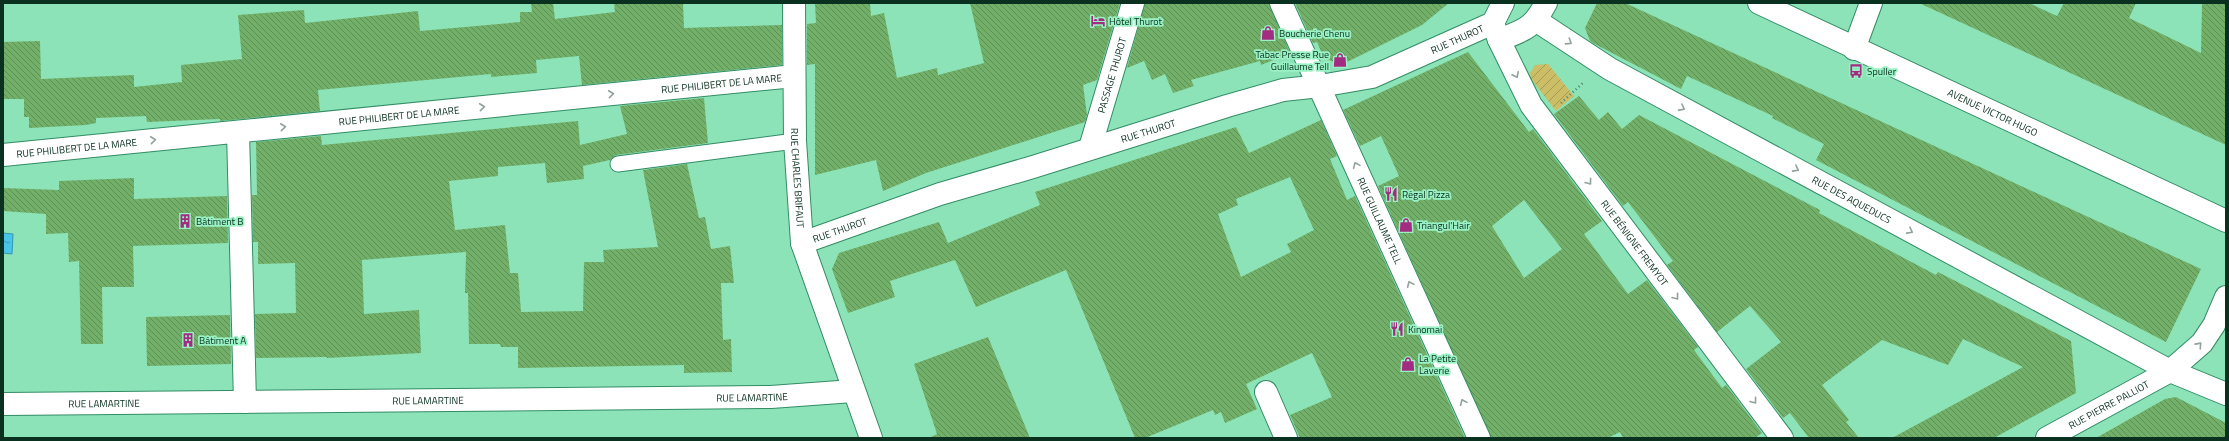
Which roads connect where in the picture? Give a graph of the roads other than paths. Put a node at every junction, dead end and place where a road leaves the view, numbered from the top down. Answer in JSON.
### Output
{"nodes":[{"id":1,"x":794,"y":3,"type":"edge"},
{"id":2,"x":1133,"y":3,"type":"edge"},
{"id":3,"x":1281,"y":3,"type":"edge"},
{"id":4,"x":1503,"y":3,"type":"edge"},
{"id":5,"x":1759,"y":3,"type":"edge"},
{"id":6,"x":1871,"y":3,"type":"edge"},
{"id":7,"x":1542,"y":12,"type":"edge"},
{"id":8,"x":1496,"y":32,"type":"junction"},
{"id":9,"x":1854,"y":49,"type":"junction"},
{"id":10,"x":794,"y":76,"type":"junction"},
{"id":11,"x":1320,"y":86,"type":"junction"},
{"id":12,"x":238,"y":132,"type":"junction"},
{"id":13,"x":795,"y":141,"type":"junction"},
{"id":14,"x":1090,"y":148,"type":"junction"},
{"id":15,"x":3,"y":155,"type":"edge"},
{"id":16,"x":618,"y":164,"type":"dead end"},
{"id":17,"x":2226,"y":221,"type":"edge"},
{"id":18,"x":802,"y":243,"type":"junction"},
{"id":19,"x":2226,"y":297,"type":"edge"},
{"id":20,"x":2170,"y":371,"type":"junction"},
{"id":21,"x":853,"y":391,"type":"junction"},
{"id":22,"x":1266,"y":392,"type":"dead end"},
{"id":23,"x":2226,"y":394,"type":"edge"},
{"id":24,"x":245,"y":402,"type":"junction"},
{"id":25,"x":3,"y":404,"type":"edge"},
{"id":26,"x":871,"y":438,"type":"edge"},
{"id":27,"x":1286,"y":438,"type":"edge"},
{"id":28,"x":1479,"y":438,"type":"edge"},
{"id":29,"x":1782,"y":438,"type":"edge"},
{"id":30,"x":2047,"y":438,"type":"edge"}],
"edges":[{"from":1,"to":10,"type":"street","name":"RUE CHARLES BRIFAUT"},
{"from":2,"to":14,"type":"street","name":"PASSAGE THUROT"},
{"from":3,"to":11,"type":"street","name":"RUE GUILLAUME TELL"},
{"from":4,"to":8,"type":"street","name":"RUE THUROT"},
{"from":5,"to":9,"type":"street","name":"AVENUE VICTOR HUGO"},
{"from":6,"to":9,"type":"street"},
{"from":7,"to":8,"type":"street","name":"RUE THUROT"},
{"from":7,"to":20,"type":"street","name":"RUE DES AQUEDUCS","one_way":true},
{"from":8,"to":11,"type":"street","name":"RUE THUROT"},
{"from":8,"to":29,"type":"street","name":"RUE BÉNIGNE FREMYOT","one_way":true},
{"from":9,"to":17,"type":"street","name":"AVENUE VICTOR HUGO"},
{"from":12,"to":10,"type":"street","name":"RUE PHILIBERT DE LA MARE","one_way":true},
{"from":10,"to":13,"type":"street","name":"RUE CHARLES BRIFAUT"},
{"from":11,"to":14,"type":"street","name":"RUE THUROT"},
{"from":28,"to":11,"type":"street","name":"RUE GUILLAUME TELL","one_way":true},
{"from":15,"to":12,"type":"street","name":"RUE PHILIBERT DE LA MARE","one_way":true},
{"from":12,"to":24,"type":"street"},
{"from":13,"to":16,"type":"lane"},
{"from":13,"to":18,"type":"street","name":"RUE CHARLES BRIFAUT"},
{"from":14,"to":18,"type":"street","name":"RUE THUROT"},
{"from":18,"to":21,"type":"street","name":"RUE CHARLES BRIFAUT"},
{"from":20,"to":19,"type":"street","name":"RUE PIERRE PALLIOT","one_way":true},
{"from":20,"to":23,"type":"street","name":"RUE DES AQUEDUCS"},
{"from":20,"to":30,"type":"street","name":"RUE PIERRE PALLIOT"},
{"from":21,"to":24,"type":"street","name":"RUE LAMARTINE"},
{"from":21,"to":26,"type":"street","name":"RUE CHARLES BRIFAUT"},
{"from":22,"to":27,"type":"street"},
{"from":24,"to":25,"type":"street","name":"RUE LAMARTINE"}]}
